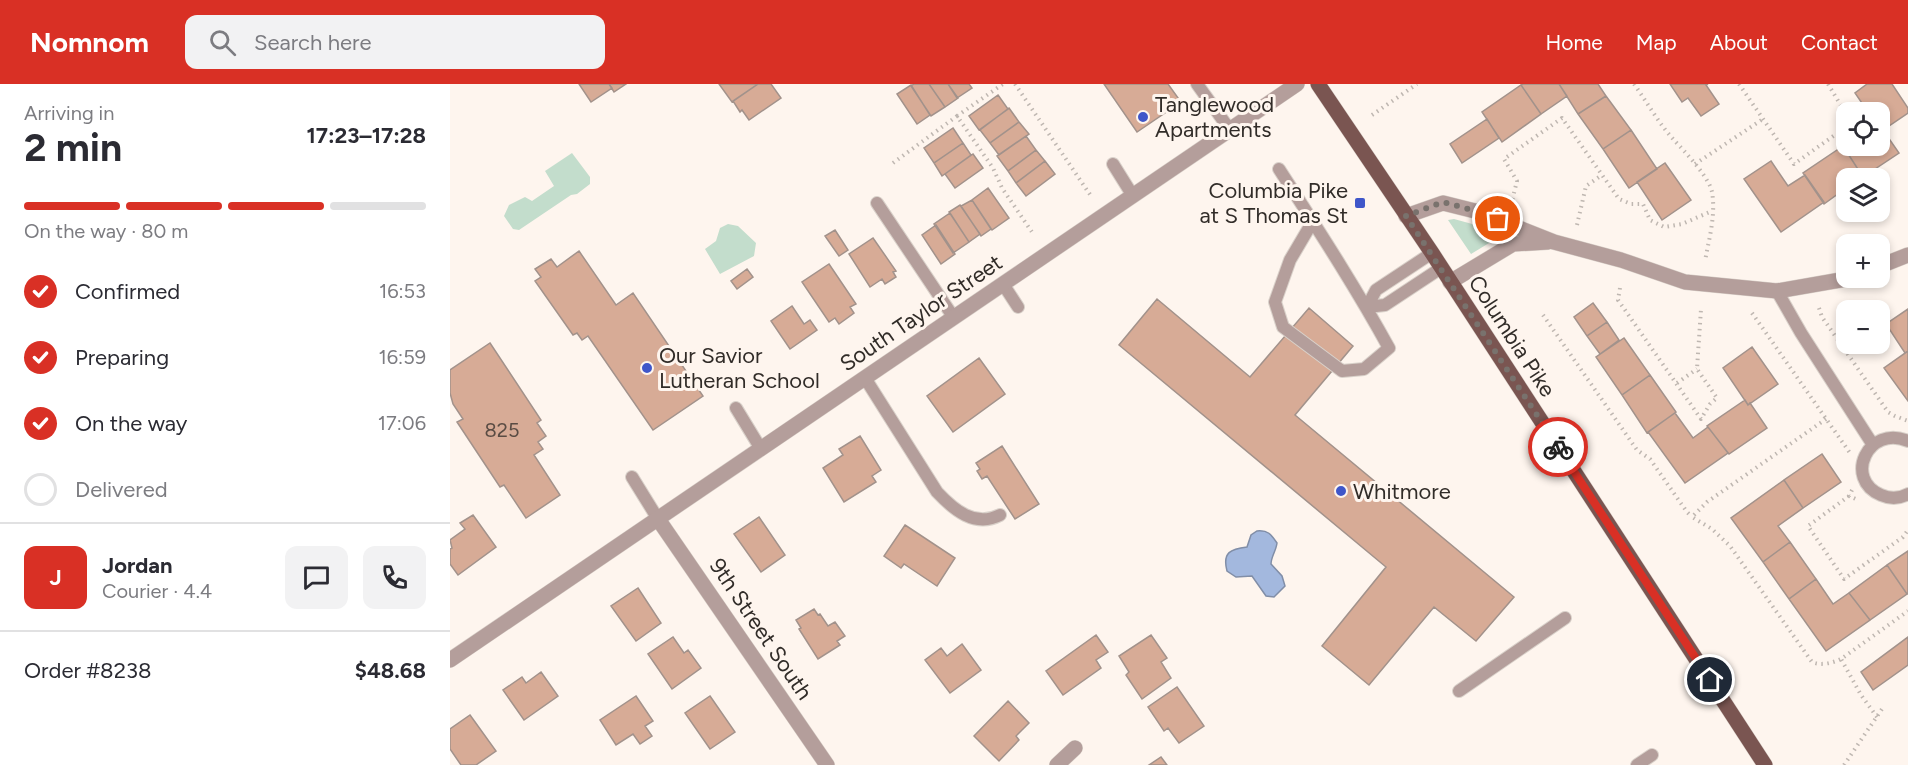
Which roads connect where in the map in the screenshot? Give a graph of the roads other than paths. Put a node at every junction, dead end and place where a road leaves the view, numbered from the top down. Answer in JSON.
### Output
{"nodes":[{"id":1,"x":1197,"y":84,"type":"edge"},
{"id":2,"x":1297,"y":84,"type":"edge"},
{"id":3,"x":1318,"y":84,"type":"edge"},
{"id":4,"x":1230,"y":130,"type":"junction"},
{"id":5,"x":1113,"y":164,"type":"dead end"},
{"id":6,"x":1279,"y":169,"type":"dead end"},
{"id":7,"x":1132,"y":196,"type":"junction"},
{"id":8,"x":877,"y":203,"type":"dead end"},
{"id":9,"x":1406,"y":216,"type":"junction"},
{"id":10,"x":1313,"y":221,"type":"junction"},
{"id":11,"x":1554,"y":242,"type":"junction"},
{"id":12,"x":1432,"y":253,"type":"junction"},
{"id":13,"x":1908,"y":255,"type":"edge"},
{"id":14,"x":1890,"y":262,"type":"edge"},
{"id":15,"x":1441,"y":268,"type":"junction"},
{"id":16,"x":1836,"y":281,"type":"edge"},
{"id":17,"x":1450,"y":282,"type":"junction"},
{"id":18,"x":1003,"y":284,"type":"junction"},
{"id":19,"x":1777,"y":291,"type":"junction"},
{"id":20,"x":1018,"y":307,"type":"dead end"},
{"id":21,"x":1366,"y":307,"type":"junction"},
{"id":22,"x":954,"y":318,"type":"junction"},
{"id":23,"x":865,"y":378,"type":"junction"},
{"id":24,"x":736,"y":408,"type":"dead end"},
{"id":25,"x":1908,"y":441,"type":"edge"},
{"id":26,"x":1873,"y":445,"type":"junction"},
{"id":27,"x":761,"y":449,"type":"junction"},
{"id":28,"x":632,"y":477,"type":"dead end"},
{"id":29,"x":1908,"y":494,"type":"edge"},
{"id":30,"x":1000,"y":515,"type":"dead end"},
{"id":31,"x":658,"y":519,"type":"junction"},
{"id":32,"x":1565,"y":618,"type":"dead end"},
{"id":33,"x":450,"y":660,"type":"edge"},
{"id":34,"x":1459,"y":691,"type":"dead end"},
{"id":35,"x":1075,"y":748,"type":"dead end"},
{"id":36,"x":1652,"y":754,"type":"dead end"},
{"id":37,"x":826,"y":765,"type":"edge"},
{"id":38,"x":1057,"y":765,"type":"edge"},
{"id":39,"x":1637,"y":765,"type":"edge"},
{"id":40,"x":1765,"y":765,"type":"edge"}],
"edges":[{"from":1,"to":4,"type":"lane"},
{"from":2,"to":4,"type":"street","name":"South Taylor Street"},
{"from":3,"to":9,"type":"main road","name":"Columbia Pike"},
{"from":4,"to":7,"type":"street","name":"South Taylor Street"},
{"from":5,"to":7,"type":"lane"},
{"from":6,"to":10,"type":"lane"},
{"from":7,"to":18,"type":"street","name":"South Taylor Street"},
{"from":8,"to":22,"type":"lane"},
{"from":9,"to":11,"type":"street"},
{"from":9,"to":12,"type":"main road","name":"Columbia Pike"},
{"from":10,"to":21,"type":"lane"},
{"from":10,"to":21,"type":"lane"},
{"from":11,"to":17,"type":"street"},
{"from":11,"to":19,"type":"street"},
{"from":12,"to":15,"type":"main road","name":"Columbia Pike"},
{"from":12,"to":21,"type":"lane"},
{"from":13,"to":14,"type":"street"},
{"from":15,"to":17,"type":"main road","name":"Columbia Pike"},
{"from":15,"to":21,"type":"lane"},
{"from":16,"to":19,"type":"street"},
{"from":17,"to":40,"type":"main road","name":"Columbia Pike"},
{"from":18,"to":20,"type":"lane"},
{"from":18,"to":22,"type":"street","name":"South Taylor Street"},
{"from":19,"to":26,"type":"lane"},
{"from":22,"to":23,"type":"street","name":"South Taylor Street"},
{"from":23,"to":27,"type":"street","name":"South Taylor Street"},
{"from":23,"to":30,"type":"lane"},
{"from":24,"to":27,"type":"lane"},
{"from":25,"to":26,"type":"lane"},
{"from":26,"to":29,"type":"lane"},
{"from":27,"to":31,"type":"street","name":"South Taylor Street"},
{"from":28,"to":31,"type":"lane"},
{"from":31,"to":33,"type":"street","name":"South Taylor Street"},
{"from":31,"to":37,"type":"street","name":"9th Street South"},
{"from":32,"to":34,"type":"lane"},
{"from":35,"to":38,"type":"street"},
{"from":36,"to":39,"type":"lane"}]}
